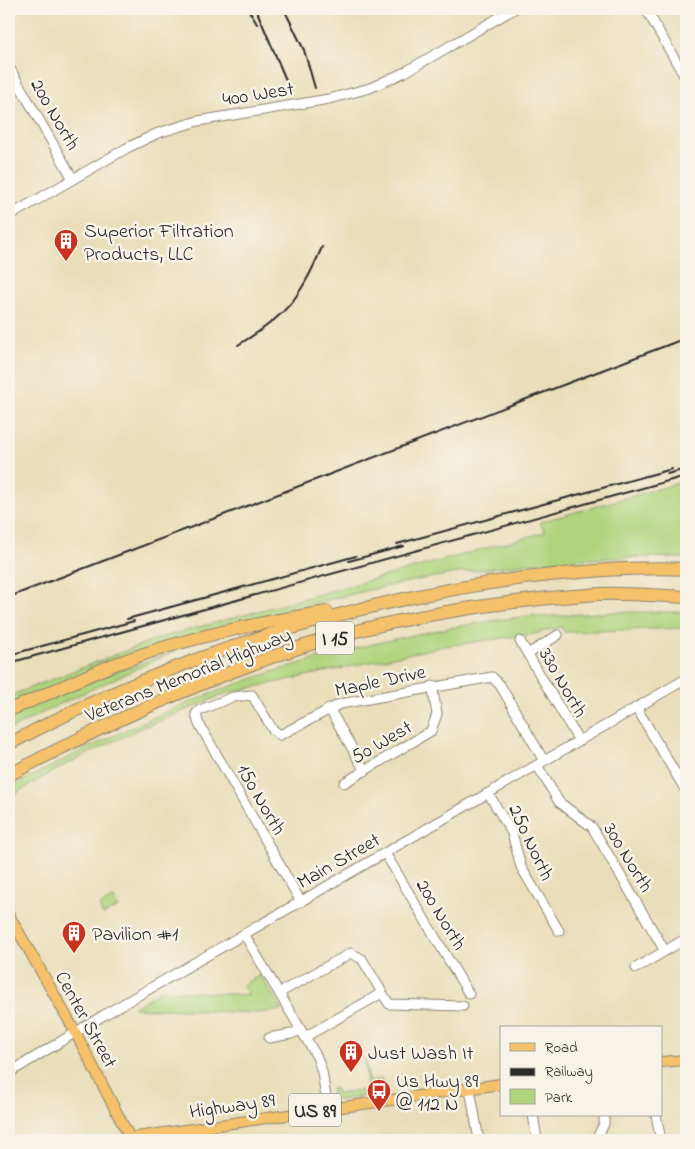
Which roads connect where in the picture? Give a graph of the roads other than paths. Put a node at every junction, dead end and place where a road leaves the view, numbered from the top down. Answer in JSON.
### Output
{"nodes":[{"id":1,"x":514,"y":9,"type":"edge"},
{"id":2,"x":646,"y":9,"type":"edge"},
{"id":3,"x":9,"y":67,"type":"edge"},
{"id":4,"x":686,"y":79,"type":"edge"},
{"id":5,"x":73,"y":179,"type":"junction"},
{"id":6,"x":9,"y":216,"type":"edge"},
{"id":7,"x":686,"y":569,"type":"edge"},
{"id":8,"x":686,"y":597,"type":"edge"},
{"id":9,"x":366,"y":607,"type":"junction"},
{"id":10,"x":558,"y":634,"type":"dead end"},
{"id":11,"x":520,"y":641,"type":"dead end"},
{"id":12,"x":528,"y":654,"type":"junction"},
{"id":13,"x":494,"y":678,"type":"joint"},
{"id":14,"x":686,"y":679,"type":"edge"},
{"id":15,"x":432,"y":686,"type":"junction"},
{"id":16,"x":329,"y":708,"type":"junction"},
{"id":17,"x":636,"y":708,"type":"junction"},
{"id":18,"x":9,"y":710,"type":"edge"},
{"id":19,"x":279,"y":734,"type":"joint"},
{"id":20,"x":579,"y":741,"type":"junction"},
{"id":21,"x":9,"y":744,"type":"edge"},
{"id":22,"x":540,"y":763,"type":"junction"},
{"id":23,"x":365,"y":771,"type":"junction"},
{"id":24,"x":9,"y":775,"type":"edge"},
{"id":25,"x":344,"y":783,"type":"dead end"},
{"id":26,"x":686,"y":791,"type":"edge"},
{"id":27,"x":488,"y":793,"type":"junction"},
{"id":28,"x":385,"y":853,"type":"junction"},
{"id":29,"x":301,"y":902,"type":"junction"},
{"id":30,"x":9,"y":915,"type":"edge"},
{"id":31,"x":559,"y":931,"type":"dead end"},
{"id":32,"x":244,"y":934,"type":"junction"},
{"id":33,"x":682,"y":941,"type":"dead end"},
{"id":34,"x":665,"y":951,"type":"junction"},
{"id":35,"x":636,"y":968,"type":"dead end"},
{"id":36,"x":382,"y":992,"type":"junction"},
{"id":37,"x":279,"y":993,"type":"junction"},
{"id":38,"x":469,"y":994,"type":"dead end"},
{"id":39,"x":463,"y":1006,"type":"dead end"},
{"id":40,"x":303,"y":1033,"type":"junction"},
{"id":41,"x":75,"y":1034,"type":"junction"},
{"id":42,"x":269,"y":1038,"type":"dead end"},
{"id":43,"x":686,"y":1060,"type":"edge"},
{"id":44,"x":662,"y":1062,"type":"edge"},
{"id":45,"x":9,"y":1073,"type":"edge"},
{"id":46,"x":500,"y":1084,"type":"edge"},
{"id":47,"x":470,"y":1089,"type":"junction"},
{"id":48,"x":328,"y":1109,"type":"junction"},
{"id":49,"x":534,"y":1116,"type":"edge"},
{"id":50,"x":604,"y":1116,"type":"edge"},
{"id":51,"x":656,"y":1116,"type":"edge"},
{"id":52,"x":130,"y":1139,"type":"edge"},
{"id":53,"x":116,"y":1140,"type":"edge"},
{"id":54,"x":479,"y":1140,"type":"edge"},
{"id":55,"x":537,"y":1140,"type":"edge"},
{"id":56,"x":596,"y":1140,"type":"edge"},
{"id":57,"x":660,"y":1140,"type":"edge"}],
"edges":[{"from":1,"to":5,"type":"street","name":"400 West"},
{"from":2,"to":4,"type":"street"},
{"from":3,"to":5,"type":"street","name":"200 North"},
{"from":5,"to":6,"type":"street","name":"400 West"},
{"from":7,"to":9,"type":"highway","name":"Veterans Memorial Highway","number":"I 15"},
{"from":8,"to":24,"type":"highway","name":"Veterans Memorial Highway","number":"I 15"},
{"from":9,"to":18,"type":"highway"},
{"from":9,"to":21,"type":"highway","name":"Veterans Memorial Highway","number":"I 15"},
{"from":10,"to":12,"type":"street"},
{"from":11,"to":12,"type":"street","name":"330 North"},
{"from":12,"to":20,"type":"street","name":"330 North"},
{"from":13,"to":15,"type":"street","name":"Maple Drive"},
{"from":13,"to":22,"type":"street","name":"300 North"},
{"from":14,"to":17,"type":"street","name":"Main Street"},
{"from":15,"to":16,"type":"street","name":"Maple Drive"},
{"from":15,"to":23,"type":"street","name":"50 West"},
{"from":16,"to":19,"type":"street","name":"Maple Drive"},
{"from":16,"to":23,"type":"street"},
{"from":17,"to":20,"type":"street","name":"Main Street"},
{"from":17,"to":26,"type":"street"},
{"from":19,"to":29,"type":"street","name":"150 North"},
{"from":20,"to":22,"type":"street","name":"Main Street"},
{"from":22,"to":27,"type":"street","name":"Main Street"},
{"from":22,"to":34,"type":"street","name":"300 North"},
{"from":23,"to":25,"type":"street","name":"50 West"},
{"from":27,"to":28,"type":"street","name":"Main Street"},
{"from":27,"to":31,"type":"street","name":"250 North"},
{"from":28,"to":29,"type":"street","name":"Main Street"},
{"from":28,"to":38,"type":"street","name":"200 North"},
{"from":29,"to":32,"type":"street","name":"Main Street"},
{"from":30,"to":41,"type":"main road","name":"Center Street"},
{"from":32,"to":37,"type":"street"},
{"from":32,"to":41,"type":"street","name":"Main Street"},
{"from":33,"to":34,"type":"street"},
{"from":34,"to":35,"type":"street"},
{"from":36,"to":37,"type":"street"},
{"from":36,"to":39,"type":"street"},
{"from":36,"to":40,"type":"street"},
{"from":37,"to":40,"type":"street"},
{"from":40,"to":42,"type":"street"},
{"from":40,"to":48,"type":"street"},
{"from":41,"to":45,"type":"street","name":"Main Street"},
{"from":41,"to":52,"type":"main road","name":"Center Street"},
{"from":43,"to":44,"type":"main road"},
{"from":46,"to":47,"type":"main road","name":"Highway 89","number":"US 89"},
{"from":47,"to":48,"type":"main road","name":"Highway 89","number":"US 89"},
{"from":47,"to":54,"type":"street"},
{"from":48,"to":52,"type":"main road","name":"Highway 89","number":"US 89"},
{"from":49,"to":55,"type":"street"},
{"from":50,"to":56,"type":"street"},
{"from":51,"to":57,"type":"street"},
{"from":52,"to":53,"type":"main road","name":"Highway 89","number":"US 89"}]}
